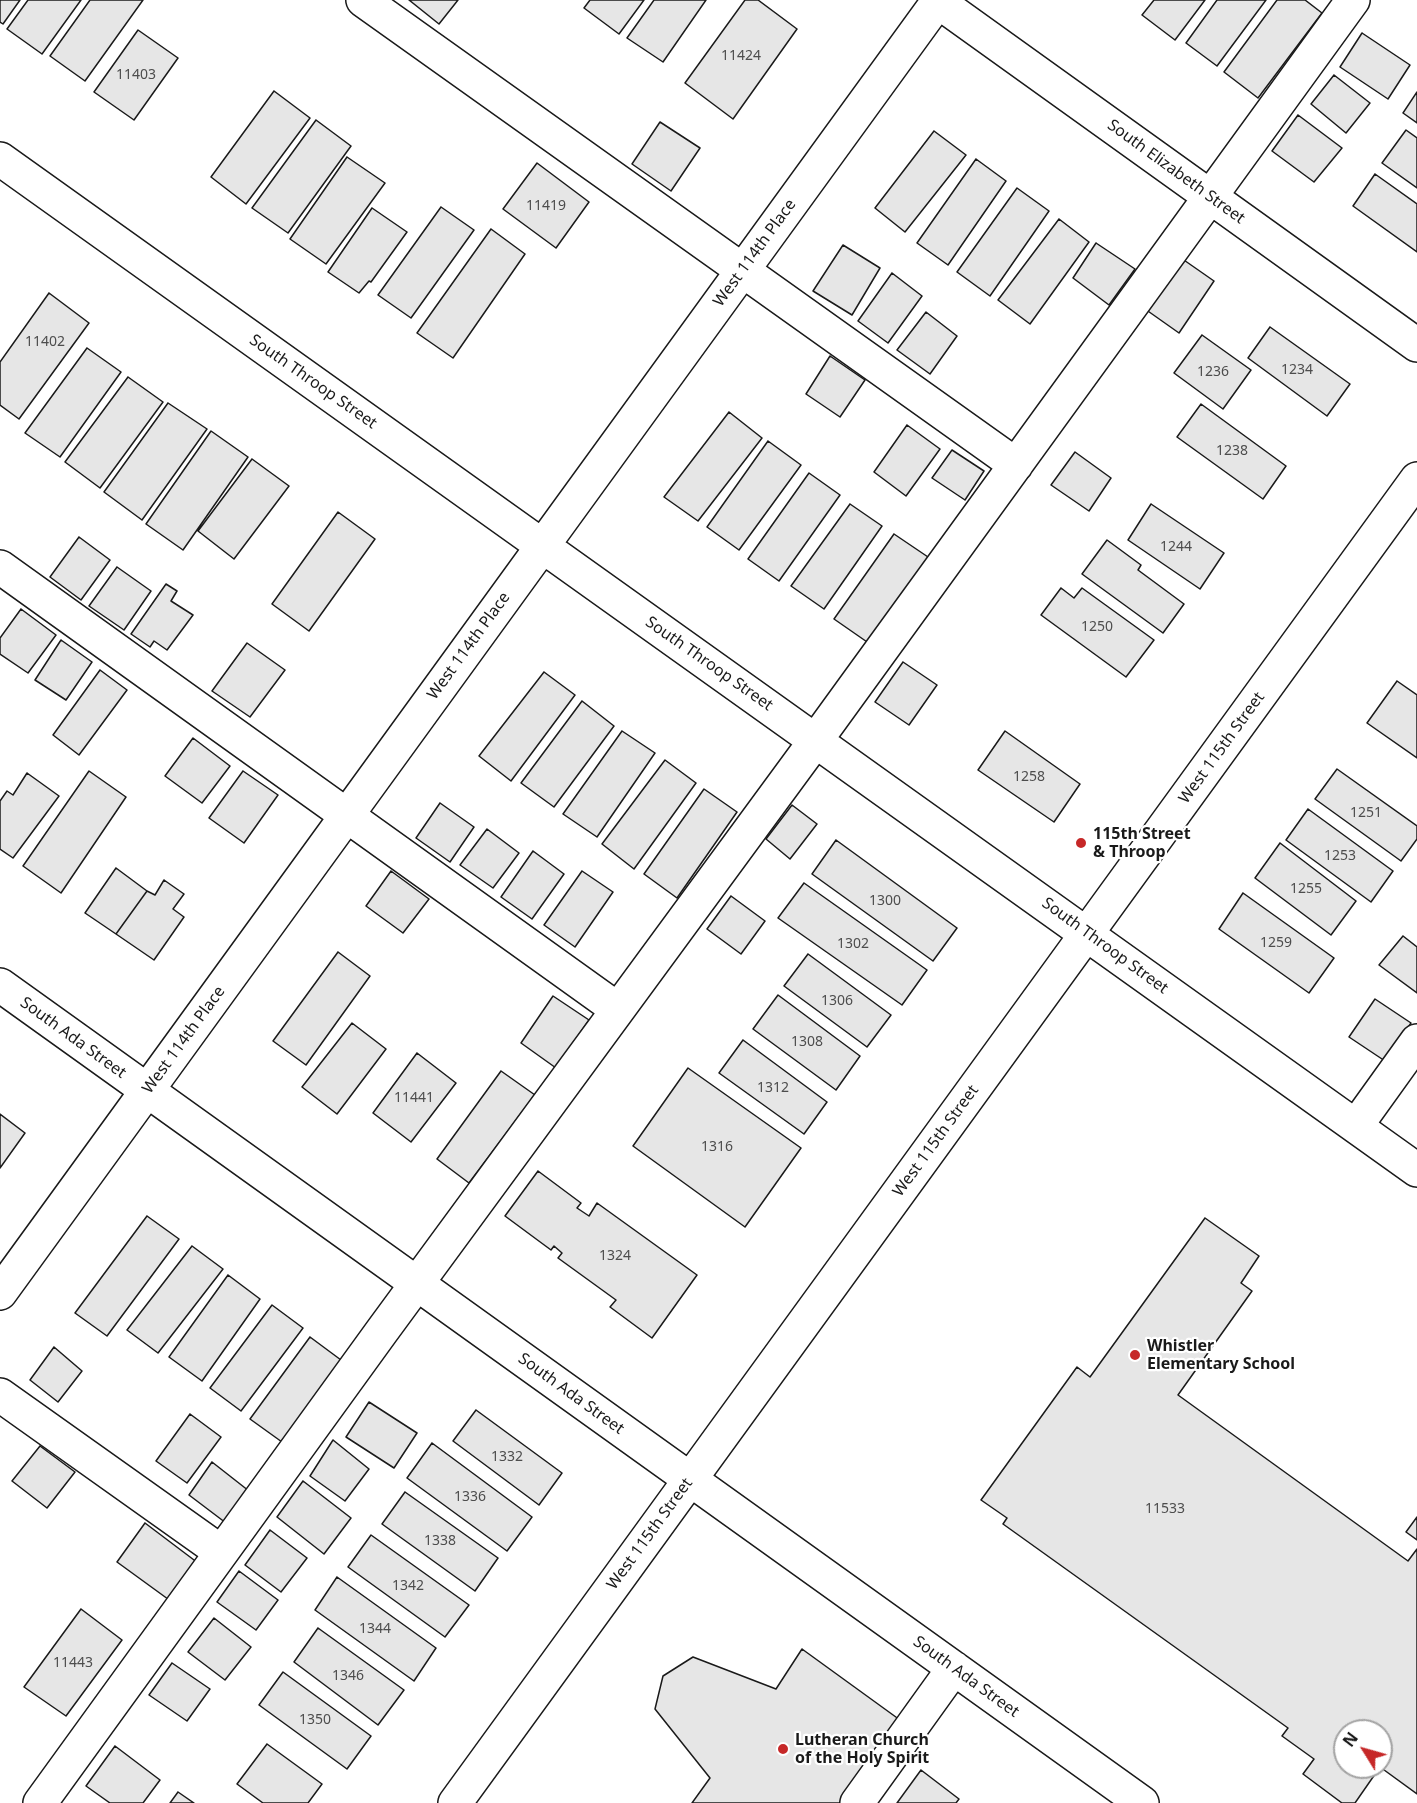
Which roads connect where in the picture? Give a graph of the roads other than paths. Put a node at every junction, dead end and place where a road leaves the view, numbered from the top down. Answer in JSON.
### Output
{"nodes":[{"id":1,"x":363,"y":0,"type":"edge"},
{"id":2,"x":938,"y":0,"type":"edge"},
{"id":3,"x":1353,"y":0,"type":"edge"},
{"id":4,"x":0,"y":159,"type":"edge"},
{"id":5,"x":1211,"y":197,"type":"junction"},
{"id":6,"x":743,"y":270,"type":"junction"},
{"id":7,"x":1417,"y":345,"type":"edge"},
{"id":8,"x":1016,"y":465,"type":"junction"},
{"id":9,"x":1417,"y":479,"type":"edge"},
{"id":10,"x":543,"y":546,"type":"junction"},
{"id":11,"x":0,"y":567,"type":"edge"},
{"id":12,"x":816,"y":741,"type":"junction"},
{"id":13,"x":347,"y":816,"type":"junction"},
{"id":14,"x":1087,"y":933,"type":"junction"},
{"id":15,"x":0,"y":986,"type":"edge"},
{"id":16,"x":617,"y":1010,"type":"junction"},
{"id":17,"x":1417,"y":1041,"type":"edge"},
{"id":18,"x":147,"y":1091,"type":"junction"},
{"id":19,"x":1356,"y":1126,"type":"junction"},
{"id":20,"x":1417,"y":1170,"type":"edge"},
{"id":21,"x":417,"y":1283,"type":"junction"},
{"id":22,"x":0,"y":1293,"type":"edge"},
{"id":23,"x":0,"y":1395,"type":"edge"},
{"id":24,"x":690,"y":1479,"type":"junction"},
{"id":25,"x":221,"y":1552,"type":"junction"},
{"id":26,"x":954,"y":1668,"type":"junction"},
{"id":27,"x":40,"y":1803,"type":"edge"},
{"id":28,"x":455,"y":1803,"type":"edge"},
{"id":29,"x":857,"y":1803,"type":"edge"},
{"id":30,"x":1142,"y":1803,"type":"edge"}],
"edges":[{"from":1,"to":6,"type":"street"},
{"from":2,"to":5,"type":"street","name":"South Elizabeth Street"},
{"from":2,"to":6,"type":"street","name":"West 114th Place"},
{"from":3,"to":5,"type":"street"},
{"from":4,"to":10,"type":"street","name":"South Throop Street"},
{"from":5,"to":7,"type":"street","name":"South Elizabeth Street"},
{"from":5,"to":8,"type":"street"},
{"from":6,"to":8,"type":"street"},
{"from":6,"to":10,"type":"street","name":"West 114th Place"},
{"from":8,"to":12,"type":"street"},
{"from":9,"to":14,"type":"street","name":"West 115th Street"},
{"from":10,"to":12,"type":"street","name":"South Throop Street"},
{"from":10,"to":13,"type":"street","name":"West 114th Place"},
{"from":11,"to":13,"type":"street"},
{"from":12,"to":14,"type":"street","name":"South Throop Street"},
{"from":12,"to":16,"type":"street"},
{"from":13,"to":16,"type":"street"},
{"from":13,"to":18,"type":"street","name":"West 114th Place"},
{"from":14,"to":19,"type":"street","name":"South Throop Street"},
{"from":14,"to":24,"type":"street","name":"West 115th Street"},
{"from":15,"to":18,"type":"street","name":"South Ada Street"},
{"from":16,"to":21,"type":"street"},
{"from":17,"to":19,"type":"street"},
{"from":18,"to":21,"type":"street","name":"South Ada Street"},
{"from":18,"to":22,"type":"street","name":"West 114th Place"},
{"from":19,"to":20,"type":"street","name":"South Throop Street"},
{"from":21,"to":24,"type":"street","name":"South Ada Street"},
{"from":21,"to":25,"type":"street"},
{"from":23,"to":25,"type":"street"},
{"from":24,"to":26,"type":"street","name":"South Ada Street"},
{"from":24,"to":28,"type":"street","name":"West 115th Street"},
{"from":25,"to":27,"type":"street"},
{"from":26,"to":29,"type":"street"},
{"from":26,"to":30,"type":"street","name":"South Ada Street"}]}
